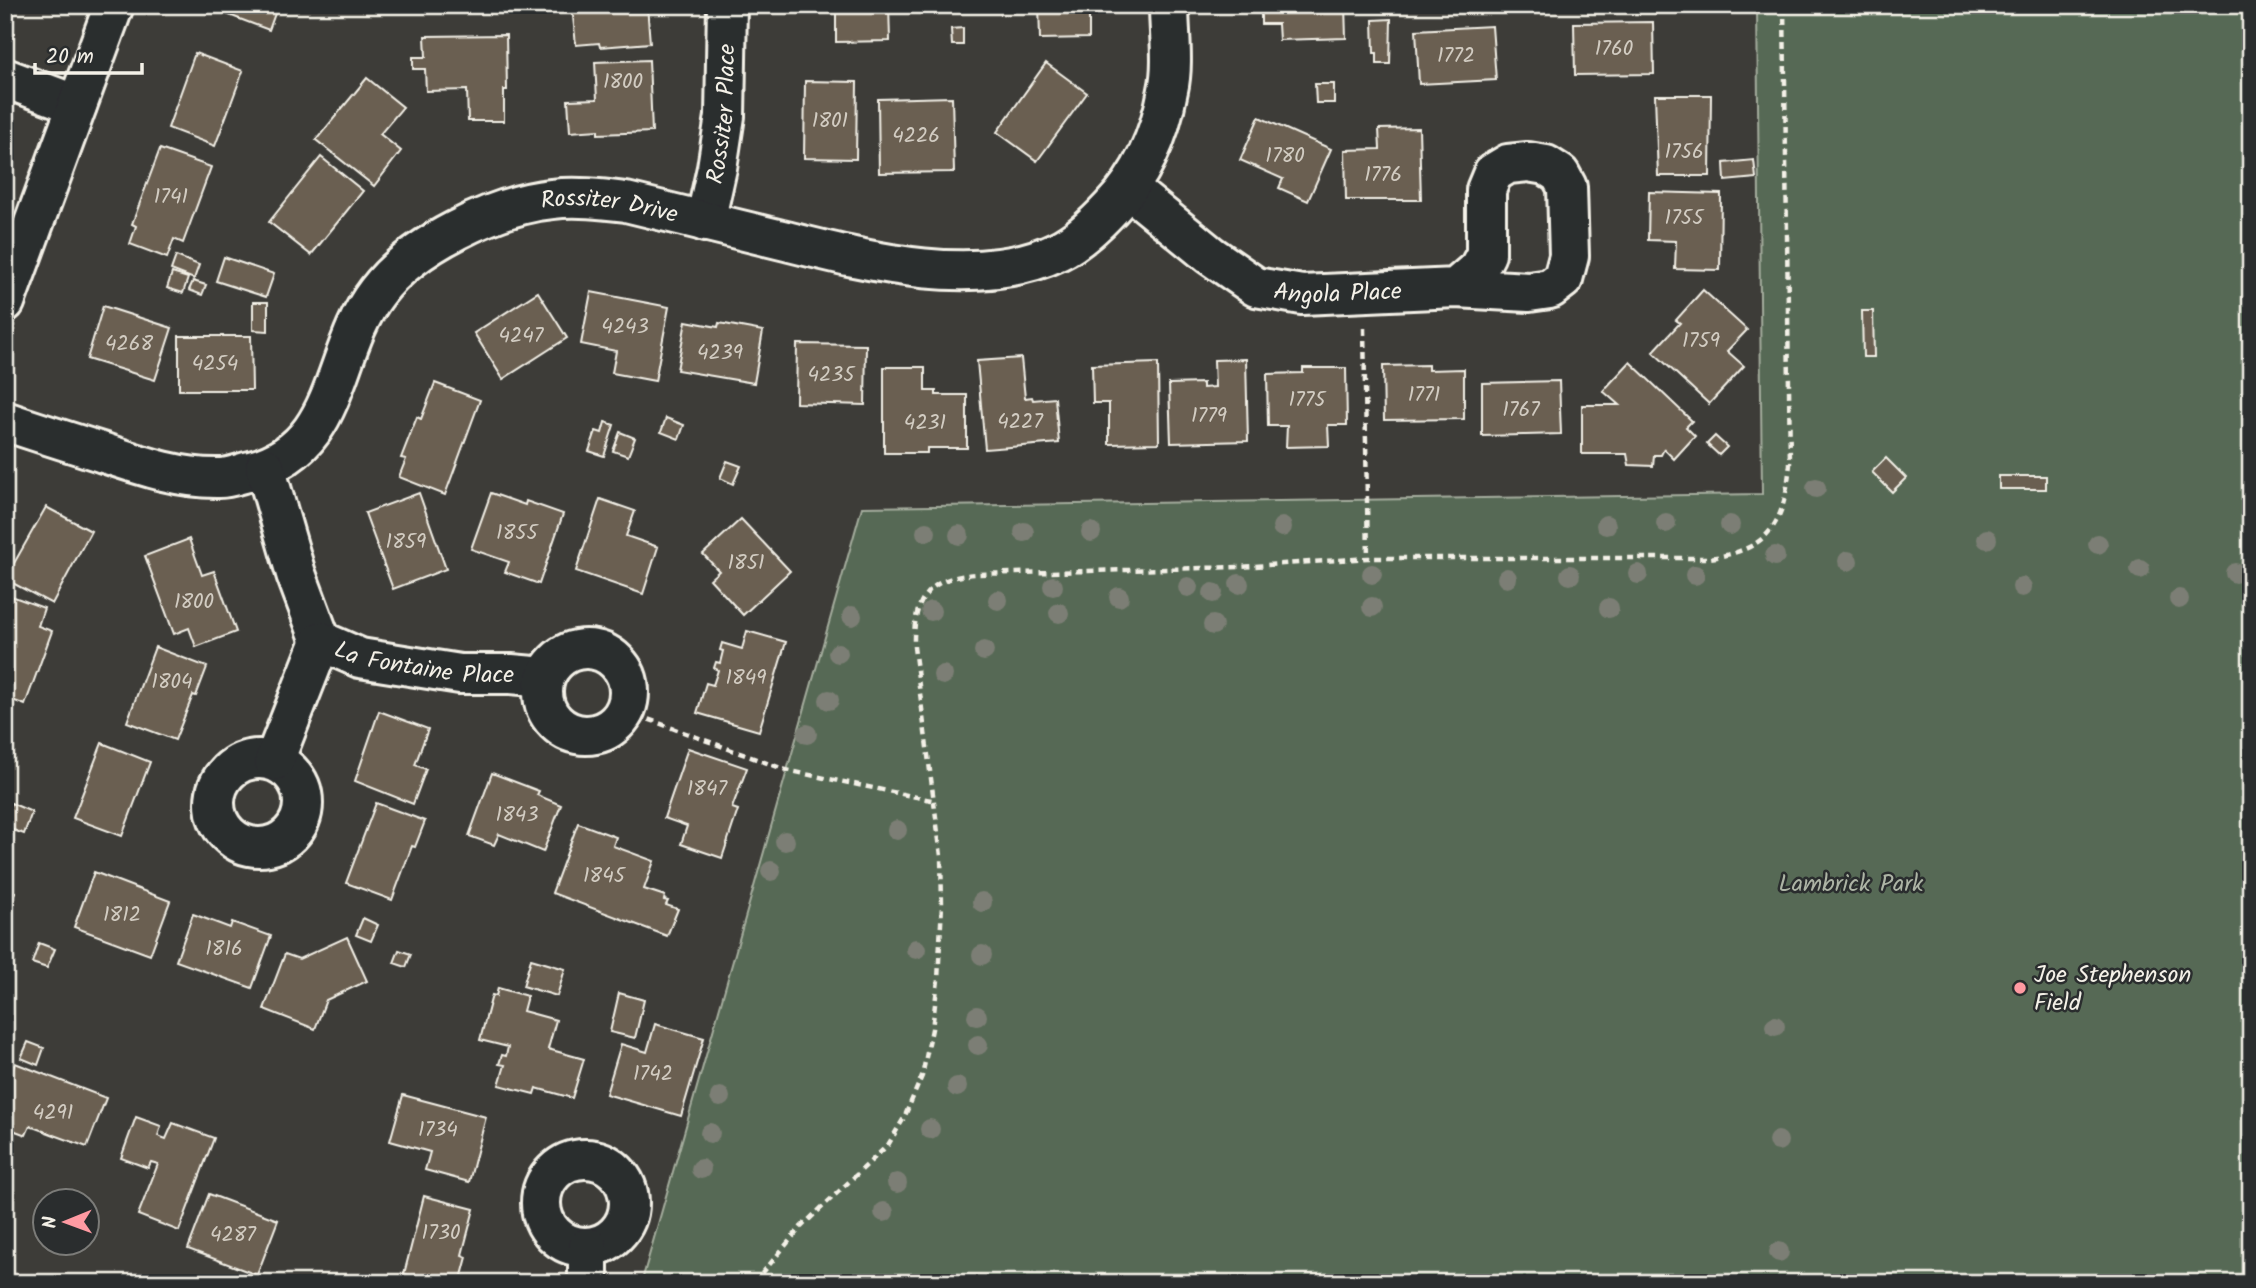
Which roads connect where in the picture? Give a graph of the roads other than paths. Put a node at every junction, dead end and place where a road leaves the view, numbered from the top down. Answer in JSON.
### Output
{"nodes":[{"id":1,"x":114,"y":5,"type":"edge"},
{"id":2,"x":727,"y":5,"type":"edge"},
{"id":3,"x":1169,"y":5,"type":"edge"},
{"id":4,"x":5,"y":78,"type":"edge"},
{"id":5,"x":77,"y":106,"type":"junction"},
{"id":6,"x":1129,"y":189,"type":"junction"},
{"id":7,"x":705,"y":222,"type":"junction"},
{"id":8,"x":1456,"y":288,"type":"dead end"},
{"id":9,"x":5,"y":302,"type":"edge"},
{"id":10,"x":5,"y":421,"type":"edge"},
{"id":11,"x":265,"y":467,"type":"junction"},
{"id":12,"x":321,"y":641,"type":"junction"},
{"id":13,"x":545,"y":677,"type":"junction"},
{"id":14,"x":274,"y":761,"type":"dead end"}],
"edges":[{"from":1,"to":5,"type":"street"},
{"from":2,"to":7,"type":"street","name":"Rossiter Place"},
{"from":3,"to":6,"type":"street","name":"Rossiter Drive"},
{"from":4,"to":5,"type":"street"},
{"from":5,"to":9,"type":"street"},
{"from":6,"to":7,"type":"street","name":"Rossiter Drive"},
{"from":6,"to":8,"type":"street","name":"Angola Place"},
{"from":7,"to":11,"type":"street","name":"Rossiter Drive"},
{"from":10,"to":11,"type":"street","name":"Rossiter Drive"},
{"from":11,"to":12,"type":"street","name":"La Fontaine Place"},
{"from":12,"to":13,"type":"street","name":"La Fontaine Place"},
{"from":12,"to":14,"type":"street"},
{"from":13,"to":13,"type":"street","name":"La Fontaine Place"}]}
